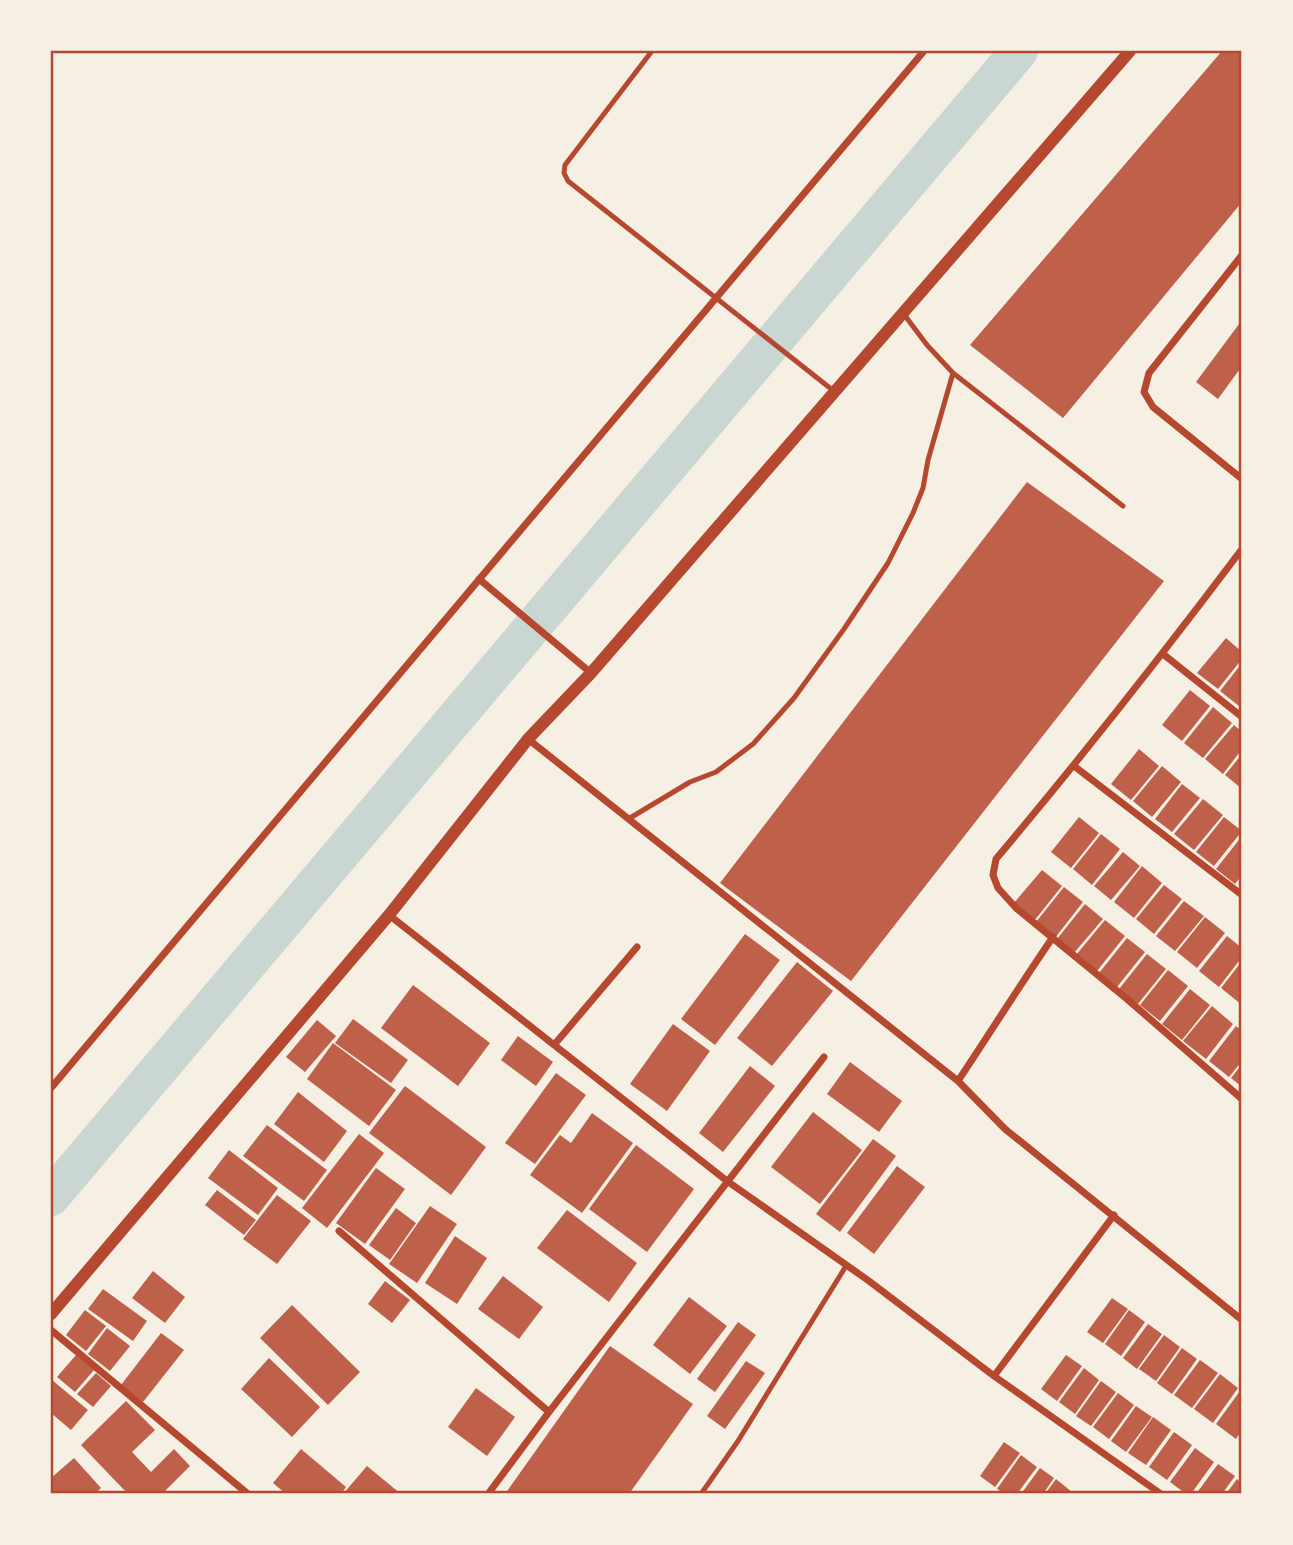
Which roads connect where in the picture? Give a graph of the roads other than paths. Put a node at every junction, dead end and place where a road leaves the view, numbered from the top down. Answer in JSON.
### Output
{"nodes":[{"id":1,"x":652,"y":51,"type":"edge"},
{"id":2,"x":924,"y":51,"type":"edge"},
{"id":3,"x":1130,"y":51,"type":"edge"},
{"id":4,"x":1242,"y":255,"type":"edge"},
{"id":5,"x":716,"y":297,"type":"junction"},
{"id":6,"x":903,"y":313,"type":"junction"},
{"id":7,"x":953,"y":373,"type":"junction"},
{"id":8,"x":835,"y":392,"type":"junction"},
{"id":9,"x":1242,"y":479,"type":"edge"},
{"id":10,"x":1124,"y":506,"type":"dead end"},
{"id":11,"x":1242,"y":549,"type":"edge"},
{"id":12,"x":479,"y":579,"type":"junction"},
{"id":13,"x":1163,"y":654,"type":"junction"},
{"id":14,"x":591,"y":673,"type":"junction"},
{"id":15,"x":1242,"y":717,"type":"edge"},
{"id":16,"x":528,"y":739,"type":"junction"},
{"id":17,"x":1074,"y":766,"type":"junction"},
{"id":18,"x":630,"y":818,"type":"junction"},
{"id":19,"x":1242,"y":895,"type":"edge"},
{"id":20,"x":388,"y":915,"type":"junction"},
{"id":21,"x":1053,"y":937,"type":"junction"},
{"id":22,"x":637,"y":947,"type":"dead end"},
{"id":23,"x":554,"y":1045,"type":"junction"},
{"id":24,"x":824,"y":1057,"type":"dead end"},
{"id":25,"x":958,"y":1081,"type":"junction"},
{"id":26,"x":51,"y":1088,"type":"edge"},
{"id":27,"x":1242,"y":1099,"type":"edge"},
{"id":28,"x":727,"y":1181,"type":"junction"},
{"id":29,"x":1114,"y":1215,"type":"junction"},
{"id":30,"x":339,"y":1231,"type":"dead end"},
{"id":31,"x":846,"y":1266,"type":"junction"},
{"id":32,"x":51,"y":1314,"type":"edge"},
{"id":33,"x":1242,"y":1320,"type":"edge"},
{"id":34,"x":51,"y":1330,"type":"edge"},
{"id":35,"x":994,"y":1376,"type":"junction"},
{"id":36,"x":549,"y":1412,"type":"junction"},
{"id":37,"x":248,"y":1494,"type":"edge"},
{"id":38,"x":488,"y":1494,"type":"edge"},
{"id":39,"x":701,"y":1494,"type":"edge"},
{"id":40,"x":1161,"y":1494,"type":"edge"}],
"edges":[{"from":1,"to":5,"type":"lane"},
{"from":2,"to":5,"type":"street"},
{"from":3,"to":6,"type":"street"},
{"from":4,"to":9,"type":"street"},
{"from":5,"to":8,"type":"lane"},
{"from":5,"to":12,"type":"street"},
{"from":6,"to":7,"type":"lane"},
{"from":6,"to":8,"type":"street"},
{"from":7,"to":10,"type":"lane"},
{"from":7,"to":18,"type":"lane"},
{"from":8,"to":14,"type":"street"},
{"from":11,"to":13,"type":"street"},
{"from":12,"to":14,"type":"street"},
{"from":12,"to":26,"type":"street"},
{"from":13,"to":15,"type":"street"},
{"from":13,"to":17,"type":"street"},
{"from":14,"to":16,"type":"street"},
{"from":16,"to":18,"type":"street"},
{"from":16,"to":20,"type":"street"},
{"from":17,"to":19,"type":"street"},
{"from":17,"to":21,"type":"street"},
{"from":18,"to":25,"type":"street"},
{"from":20,"to":23,"type":"street"},
{"from":20,"to":32,"type":"street"},
{"from":21,"to":25,"type":"street"},
{"from":21,"to":27,"type":"street"},
{"from":22,"to":23,"type":"street"},
{"from":23,"to":28,"type":"street"},
{"from":24,"to":28,"type":"street"},
{"from":25,"to":29,"type":"street"},
{"from":28,"to":31,"type":"street"},
{"from":28,"to":36,"type":"street"},
{"from":29,"to":33,"type":"street"},
{"from":29,"to":35,"type":"street"},
{"from":30,"to":36,"type":"street"},
{"from":31,"to":35,"type":"street"},
{"from":31,"to":39,"type":"lane"},
{"from":34,"to":37,"type":"street"},
{"from":35,"to":40,"type":"street"},
{"from":36,"to":38,"type":"street"}]}
